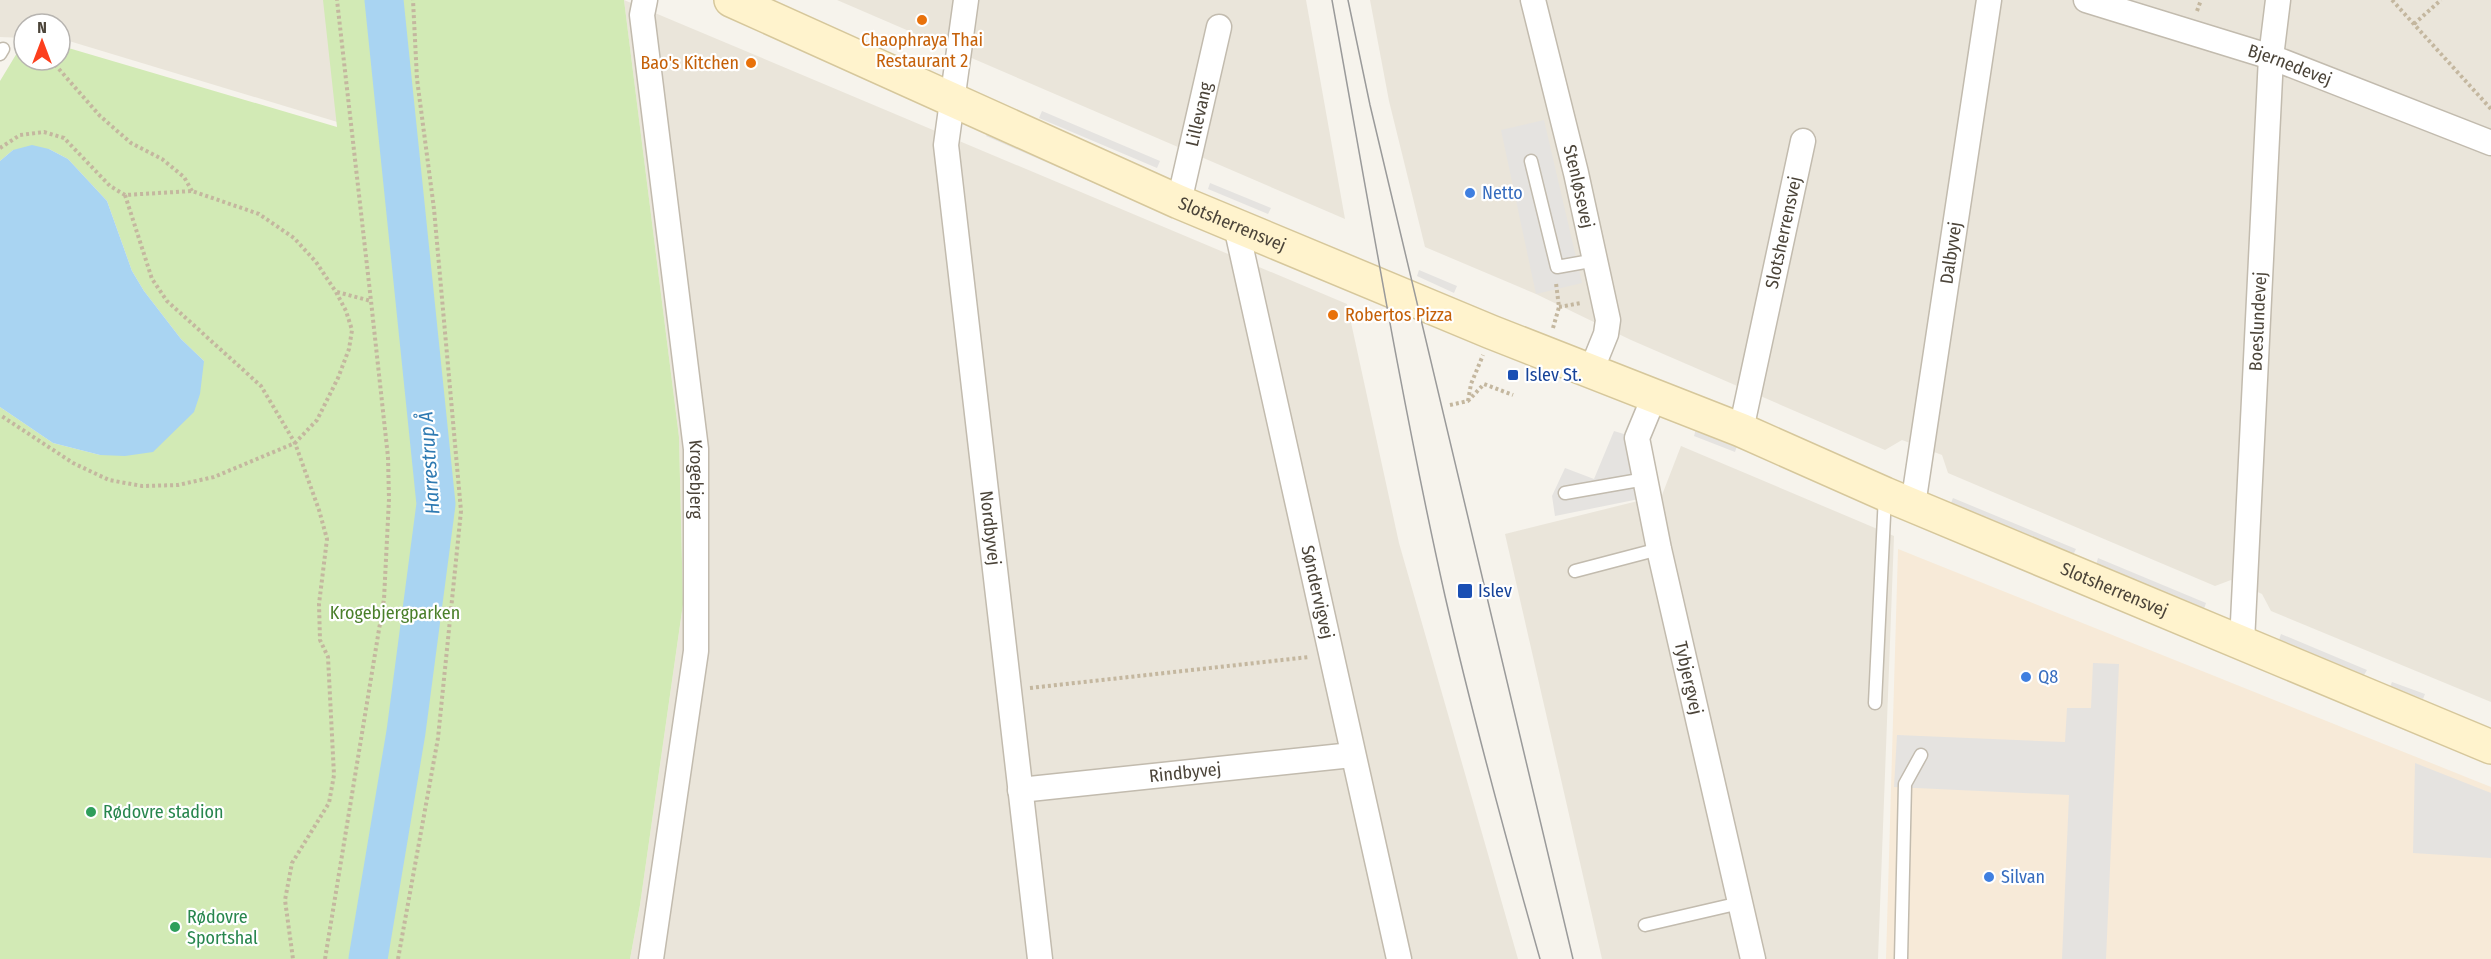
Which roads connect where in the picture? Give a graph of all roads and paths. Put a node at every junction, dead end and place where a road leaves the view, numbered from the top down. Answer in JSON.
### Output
{"nodes":[{"id":1,"x":336,"y":0,"type":"edge"},
{"id":2,"x":413,"y":0,"type":"edge"},
{"id":3,"x":645,"y":0,"type":"edge"},
{"id":4,"x":731,"y":0,"type":"edge"},
{"id":5,"x":966,"y":0,"type":"edge"},
{"id":6,"x":1989,"y":0,"type":"edge"},
{"id":7,"x":2086,"y":0,"type":"edge"},
{"id":8,"x":2278,"y":0,"type":"edge"},
{"id":9,"x":2392,"y":0,"type":"edge"},
{"id":10,"x":2441,"y":0,"type":"edge"},
{"id":11,"x":1536,"y":1,"type":"edge"},
{"id":12,"x":2414,"y":24,"type":"junction"},
{"id":13,"x":1219,"y":27,"type":"dead end"},
{"id":14,"x":2271,"y":57,"type":"junction"},
{"id":15,"x":62,"y":72,"type":"edge"},
{"id":16,"x":952,"y":99,"type":"junction"},
{"id":17,"x":2491,"y":110,"type":"edge"},
{"id":18,"x":1803,"y":141,"type":"dead end"},
{"id":19,"x":2491,"y":143,"type":"edge"},
{"id":20,"x":0,"y":148,"type":"edge"},
{"id":21,"x":1531,"y":161,"type":"dead end"},
{"id":22,"x":192,"y":191,"type":"junction"},
{"id":23,"x":125,"y":195,"type":"junction"},
{"id":24,"x":1179,"y":202,"type":"junction"},
{"id":25,"x":1236,"y":226,"type":"junction"},
{"id":26,"x":1596,"y":260,"type":"junction"},
{"id":27,"x":1557,"y":267,"type":"junction"},
{"id":28,"x":336,"y":292,"type":"junction"},
{"id":29,"x":371,"y":301,"type":"junction"},
{"id":30,"x":1559,"y":307,"type":"junction"},
{"id":31,"x":1584,"y":314,"type":"dead end"},
{"id":32,"x":1491,"y":332,"type":"junction"},
{"id":33,"x":1546,"y":353,"type":"junction"},
{"id":34,"x":1591,"y":371,"type":"junction"},
{"id":35,"x":1513,"y":395,"type":"dead end"},
{"id":36,"x":1654,"y":397,"type":"junction"},
{"id":37,"x":1468,"y":401,"type":"junction"},
{"id":38,"x":1450,"y":405,"type":"dead end"},
{"id":39,"x":0,"y":415,"type":"edge"},
{"id":40,"x":1741,"y":430,"type":"junction"},
{"id":41,"x":295,"y":443,"type":"junction"},
{"id":42,"x":1645,"y":479,"type":"junction"},
{"id":43,"x":1564,"y":493,"type":"dead end"},
{"id":44,"x":1899,"y":500,"type":"junction"},
{"id":45,"x":1659,"y":549,"type":"junction"},
{"id":46,"x":1575,"y":571,"type":"dead end"},
{"id":47,"x":2242,"y":642,"type":"junction"},
{"id":48,"x":1330,"y":654,"type":"junction"},
{"id":49,"x":1008,"y":690,"type":"junction"},
{"id":50,"x":1875,"y":703,"type":"dead end"},
{"id":51,"x":2491,"y":747,"type":"edge"},
{"id":52,"x":1352,"y":754,"type":"junction"},
{"id":53,"x":1921,"y":754,"type":"dead end"},
{"id":54,"x":1020,"y":790,"type":"junction"},
{"id":55,"x":1740,"y":903,"type":"junction"},
{"id":56,"x":1645,"y":925,"type":"dead end"},
{"id":57,"x":293,"y":959,"type":"edge"},
{"id":58,"x":325,"y":959,"type":"edge"},
{"id":59,"x":398,"y":959,"type":"edge"},
{"id":60,"x":651,"y":959,"type":"edge"},
{"id":61,"x":1040,"y":959,"type":"edge"},
{"id":62,"x":1399,"y":959,"type":"edge"},
{"id":63,"x":1753,"y":959,"type":"edge"},
{"id":64,"x":1901,"y":959,"type":"edge"}],
"edges":[{"from":1,"to":29,"type":"path"},
{"from":2,"to":59,"type":"path"},
{"from":3,"to":60,"type":"street","name":"Krogebjerg"},
{"from":4,"to":16,"type":"street","name":"Slotsherrensvej"},
{"from":5,"to":16,"type":"street","name":"Nordbyvej"},
{"from":6,"to":44,"type":"street","name":"Dalbyvej"},
{"from":7,"to":14,"type":"street","name":"Bjernedevej"},
{"from":8,"to":14,"type":"street","name":"Boeslundevej"},
{"from":9,"to":12,"type":"path"},
{"from":10,"to":12,"type":"path"},
{"from":11,"to":26,"type":"street","name":"Stenløsevej"},
{"from":12,"to":17,"type":"path"},
{"from":13,"to":24,"type":"street","name":"Lillevang"},
{"from":14,"to":19,"type":"street","name":"Bjernedevej"},
{"from":14,"to":47,"type":"street","name":"Boeslundevej"},
{"from":15,"to":22,"type":"path"},
{"from":16,"to":24,"type":"street","name":"Slotsherrensvej"},
{"from":16,"to":49,"type":"street","name":"Nordbyvej"},
{"from":18,"to":40,"type":"street","name":"Slotsherrensvej"},
{"from":20,"to":23,"type":"path"},
{"from":21,"to":27,"type":"lane"},
{"from":22,"to":23,"type":"path"},
{"from":22,"to":28,"type":"path"},
{"from":23,"to":41,"type":"path"},
{"from":24,"to":25,"type":"street","name":"Slotsherrensvej"},
{"from":25,"to":32,"type":"street","name":"Slotsherrensvej"},
{"from":25,"to":48,"type":"street","name":"Søndervigvej"},
{"from":26,"to":27,"type":"lane"},
{"from":26,"to":34,"type":"street","name":"Stenløsevej"},
{"from":27,"to":30,"type":"path"},
{"from":28,"to":29,"type":"path"},
{"from":28,"to":41,"type":"path"},
{"from":29,"to":58,"type":"path"},
{"from":30,"to":31,"type":"path"},
{"from":30,"to":33,"type":"path"},
{"from":32,"to":33,"type":"street","name":"Slotsherrensvej"},
{"from":32,"to":37,"type":"path"},
{"from":33,"to":34,"type":"street","name":"Slotsherrensvej"},
{"from":34,"to":36,"type":"street","name":"Slotsherrensvej"},
{"from":35,"to":37,"type":"path"},
{"from":36,"to":40,"type":"street","name":"Slotsherrensvej"},
{"from":36,"to":42,"type":"street","name":"Tybjergvej"},
{"from":37,"to":38,"type":"path"},
{"from":39,"to":41,"type":"path"},
{"from":40,"to":44,"type":"street","name":"Slotsherrensvej"},
{"from":41,"to":57,"type":"path"},
{"from":42,"to":43,"type":"lane"},
{"from":42,"to":45,"type":"street","name":"Tybjergvej"},
{"from":44,"to":47,"type":"street","name":"Slotsherrensvej"},
{"from":44,"to":50,"type":"lane"},
{"from":45,"to":46,"type":"lane"},
{"from":45,"to":55,"type":"street","name":"Tybjergvej"},
{"from":47,"to":51,"type":"street","name":"Slotsherrensvej"},
{"from":48,"to":49,"type":"path"},
{"from":48,"to":52,"type":"street","name":"Søndervigvej"},
{"from":49,"to":54,"type":"street","name":"Nordbyvej"},
{"from":52,"to":54,"type":"street","name":"Rindbyvej"},
{"from":52,"to":62,"type":"street","name":"Søndervigvej"},
{"from":53,"to":64,"type":"lane"},
{"from":54,"to":61,"type":"street","name":"Nordbyvej"},
{"from":55,"to":56,"type":"lane"},
{"from":55,"to":63,"type":"street","name":"Tybjergvej"}]}
